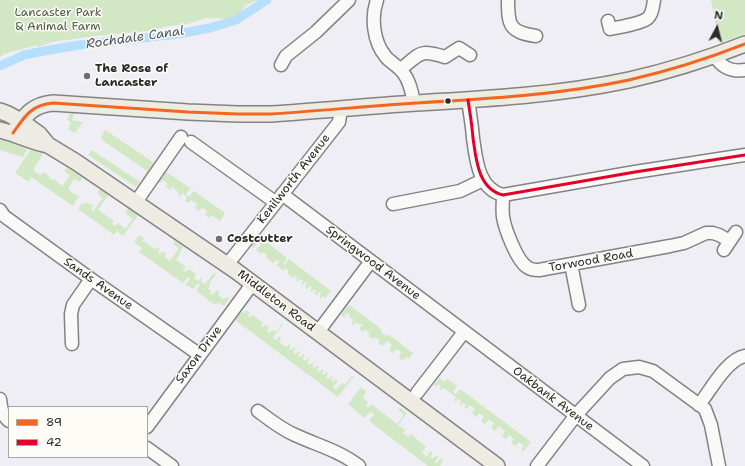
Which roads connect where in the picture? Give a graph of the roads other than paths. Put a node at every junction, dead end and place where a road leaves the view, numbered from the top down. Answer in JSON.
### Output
{"nodes":[{"id":1,"x":349,"y":0,"type":"edge"},
{"id":2,"x":376,"y":0,"type":"edge"},
{"id":3,"x":508,"y":0,"type":"edge"},
{"id":4,"x":654,"y":0,"type":"edge"},
{"id":5,"x":608,"y":22,"type":"dead end"},
{"id":6,"x":536,"y":36,"type":"dead end"},
{"id":7,"x":745,"y":44,"type":"edge"},
{"id":8,"x":719,"y":54,"type":"junction"},
{"id":9,"x":470,"y":55,"type":"dead end"},
{"id":10,"x":281,"y":64,"type":"dead end"},
{"id":11,"x":401,"y":69,"type":"junction"},
{"id":12,"x":745,"y":70,"type":"edge"},
{"id":13,"x":468,"y":100,"type":"junction"},
{"id":14,"x":414,"y":103,"type":"junction"},
{"id":15,"x":341,"y":109,"type":"junction"},
{"id":16,"x":0,"y":111,"type":"edge"},
{"id":17,"x":11,"y":128,"type":"edge"},
{"id":18,"x":745,"y":155,"type":"edge"},
{"id":19,"x":483,"y":180,"type":"junction"},
{"id":20,"x":503,"y":195,"type":"junction"},
{"id":21,"x":279,"y":198,"type":"junction"},
{"id":22,"x":136,"y":202,"type":"junction"},
{"id":23,"x":393,"y":204,"type":"dead end"},
{"id":24,"x":1,"y":215,"type":"edge"},
{"id":25,"x":730,"y":241,"type":"dead end"},
{"id":26,"x":371,"y":261,"type":"junction"},
{"id":27,"x":571,"y":264,"type":"junction"},
{"id":28,"x":227,"y":265,"type":"junction"},
{"id":29,"x":91,"y":279,"type":"junction"},
{"id":30,"x":253,"y":283,"type":"junction"},
{"id":31,"x":579,"y":305,"type":"dead end"},
{"id":32,"x":318,"y":332,"type":"junction"},
{"id":33,"x":464,"y":332,"type":"junction"},
{"id":34,"x":72,"y":344,"type":"dead end"},
{"id":35,"x":200,"y":355,"type":"junction"},
{"id":36,"x":745,"y":356,"type":"edge"},
{"id":37,"x":417,"y":393,"type":"dead end"},
{"id":38,"x":0,"y":399,"type":"edge"},
{"id":39,"x":699,"y":405,"type":"junction"},
{"id":40,"x":258,"y":411,"type":"dead end"},
{"id":41,"x":576,"y":416,"type":"junction"},
{"id":42,"x":8,"y":420,"type":"edge"},
{"id":43,"x":148,"y":426,"type":"edge"},
{"id":44,"x":148,"y":449,"type":"edge"},
{"id":45,"x":489,"y":464,"type":"edge"},
{"id":46,"x":172,"y":466,"type":"edge"},
{"id":47,"x":360,"y":466,"type":"edge"},
{"id":48,"x":537,"y":466,"type":"edge"},
{"id":49,"x":643,"y":466,"type":"edge"},
{"id":50,"x":719,"y":466,"type":"edge"}],
"edges":[{"from":1,"to":10,"type":"street"},
{"from":2,"to":11,"type":"street"},
{"from":3,"to":6,"type":"street"},
{"from":4,"to":5,"type":"street"},
{"from":7,"to":8,"type":"main road"},
{"from":8,"to":12,"type":"street"},
{"from":8,"to":13,"type":"main road"},
{"from":9,"to":11,"type":"street"},
{"from":11,"to":14,"type":"street"},
{"from":13,"to":14,"type":"main road"},
{"from":13,"to":19,"type":"street"},
{"from":14,"to":15,"type":"main road"},
{"from":15,"to":17,"type":"main road"},
{"from":15,"to":21,"type":"street","name":"Kenilworth Avenue"},
{"from":16,"to":17,"type":"main road","name":"Middleton Road"},
{"from":17,"to":22,"type":"main road","name":"Middleton Road"},
{"from":18,"to":20,"type":"street"},
{"from":19,"to":20,"type":"street"},
{"from":19,"to":23,"type":"street"},
{"from":20,"to":27,"type":"street","name":"Torwood Road"},
{"from":21,"to":22,"type":"street","name":"Springwood Avenue"},
{"from":21,"to":26,"type":"street","name":"Springwood Avenue"},
{"from":21,"to":28,"type":"street","name":"Kenilworth Avenue"},
{"from":22,"to":28,"type":"main road","name":"Middleton Road"},
{"from":24,"to":29,"type":"street","name":"Sands Avenue"},
{"from":25,"to":27,"type":"street","name":"Torwood Road"},
{"from":26,"to":32,"type":"street"},
{"from":26,"to":33,"type":"street","name":"Springwood Avenue"},
{"from":27,"to":31,"type":"street"},
{"from":28,"to":30,"type":"main road","name":"Middleton Road"},
{"from":29,"to":34,"type":"street"},
{"from":29,"to":35,"type":"street","name":"Sands Avenue"},
{"from":30,"to":32,"type":"main road","name":"Middleton Road"},
{"from":30,"to":35,"type":"street","name":"Saxon Drive"},
{"from":32,"to":45,"type":"main road","name":"Middleton Road"},
{"from":33,"to":37,"type":"street"},
{"from":33,"to":41,"type":"street","name":"Oakbank Avenue"},
{"from":35,"to":43,"type":"street","name":"Saxon Drive"},
{"from":36,"to":39,"type":"street"},
{"from":38,"to":42,"type":"street"},
{"from":39,"to":41,"type":"street"},
{"from":39,"to":50,"type":"street"},
{"from":40,"to":47,"type":"street"},
{"from":41,"to":48,"type":"street"},
{"from":41,"to":49,"type":"street","name":"Oakbank Avenue"},
{"from":44,"to":46,"type":"street"}]}
